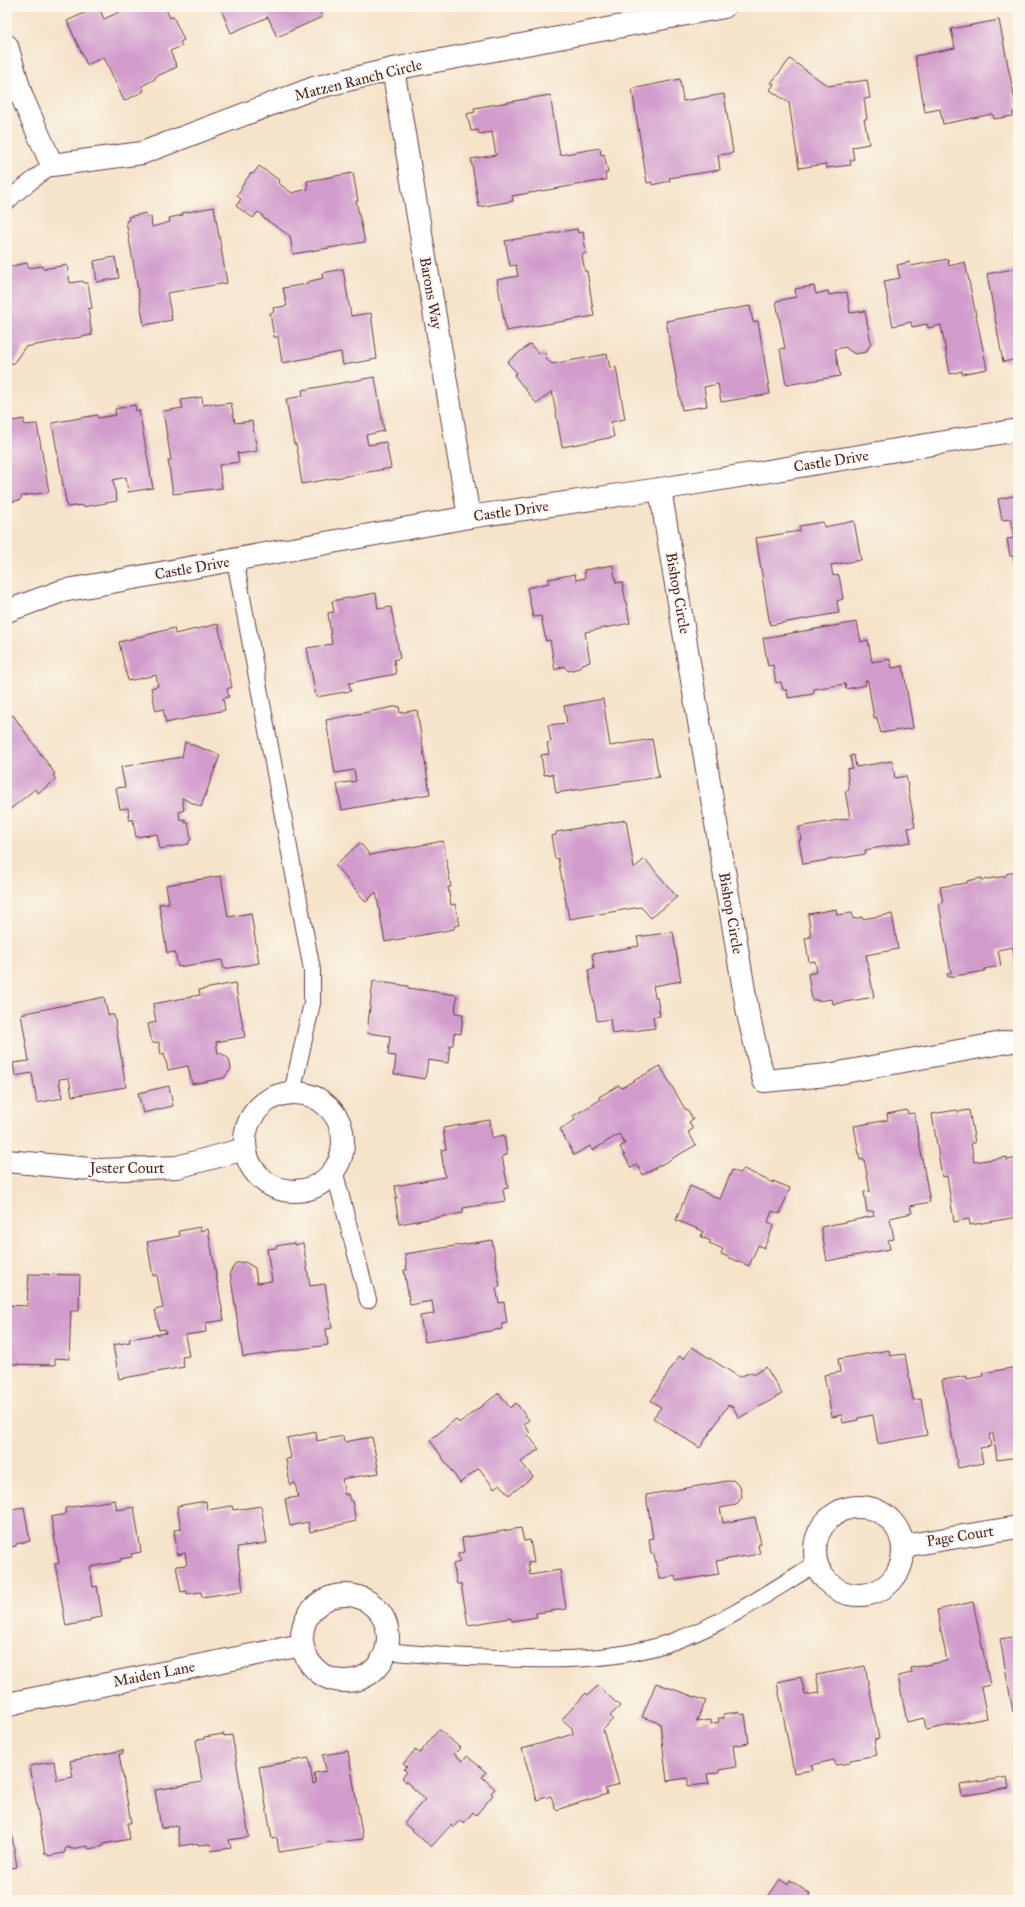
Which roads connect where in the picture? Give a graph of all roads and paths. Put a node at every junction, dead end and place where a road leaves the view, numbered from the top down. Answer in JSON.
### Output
{"nodes":[{"id":1,"x":718,"y":8,"type":"edge"},
{"id":2,"x":667,"y":12,"type":"edge"},
{"id":3,"x":7,"y":46,"type":"edge"},
{"id":4,"x":393,"y":69,"type":"junction"},
{"id":5,"x":52,"y":165,"type":"junction"},
{"id":6,"x":7,"y":202,"type":"edge"},
{"id":7,"x":1018,"y":430,"type":"edge"},
{"id":8,"x":660,"y":489,"type":"junction"},
{"id":9,"x":469,"y":517,"type":"junction"},
{"id":10,"x":235,"y":560,"type":"junction"},
{"id":11,"x":7,"y":611,"type":"edge"},
{"id":12,"x":1018,"y":1040,"type":"edge"},
{"id":13,"x":292,"y":1093,"type":"junction"},
{"id":14,"x":245,"y":1149,"type":"junction"},
{"id":15,"x":7,"y":1160,"type":"edge"},
{"id":16,"x":334,"y":1170,"type":"junction"},
{"id":17,"x":368,"y":1300,"type":"dead end"},
{"id":18,"x":1018,"y":1527,"type":"edge"},
{"id":19,"x":903,"y":1546,"type":"junction"},
{"id":20,"x":817,"y":1563,"type":"junction"},
{"id":21,"x":302,"y":1645,"type":"junction"},
{"id":22,"x":386,"y":1651,"type":"junction"},
{"id":23,"x":7,"y":1706,"type":"edge"}],
"edges":[{"from":1,"to":2,"type":"street","name":"Matzen Ranch Circle"},
{"from":2,"to":4,"type":"street","name":"Matzen Ranch Circle"},
{"from":3,"to":5,"type":"street"},
{"from":4,"to":5,"type":"street","name":"Matzen Ranch Circle"},
{"from":4,"to":9,"type":"street","name":"Barons Way"},
{"from":5,"to":6,"type":"lane"},
{"from":7,"to":8,"type":"street","name":"Castle Drive"},
{"from":8,"to":9,"type":"street","name":"Castle Drive"},
{"from":8,"to":12,"type":"street","name":"Bishop Circle"},
{"from":9,"to":10,"type":"street","name":"Castle Drive"},
{"from":10,"to":11,"type":"street","name":"Castle Drive"},
{"from":10,"to":13,"type":"lane"},
{"from":13,"to":14,"type":"street"},
{"from":13,"to":16,"type":"street"},
{"from":14,"to":15,"type":"street","name":"Jester Court"},
{"from":14,"to":16,"type":"street"},
{"from":16,"to":17,"type":"lane"},
{"from":18,"to":19,"type":"street","name":"Page Court"},
{"from":19,"to":20,"type":"street"},
{"from":19,"to":20,"type":"street"},
{"from":20,"to":22,"type":"lane"},
{"from":21,"to":22,"type":"street"},
{"from":21,"to":22,"type":"street"},
{"from":21,"to":23,"type":"street","name":"Maiden Lane"}]}
